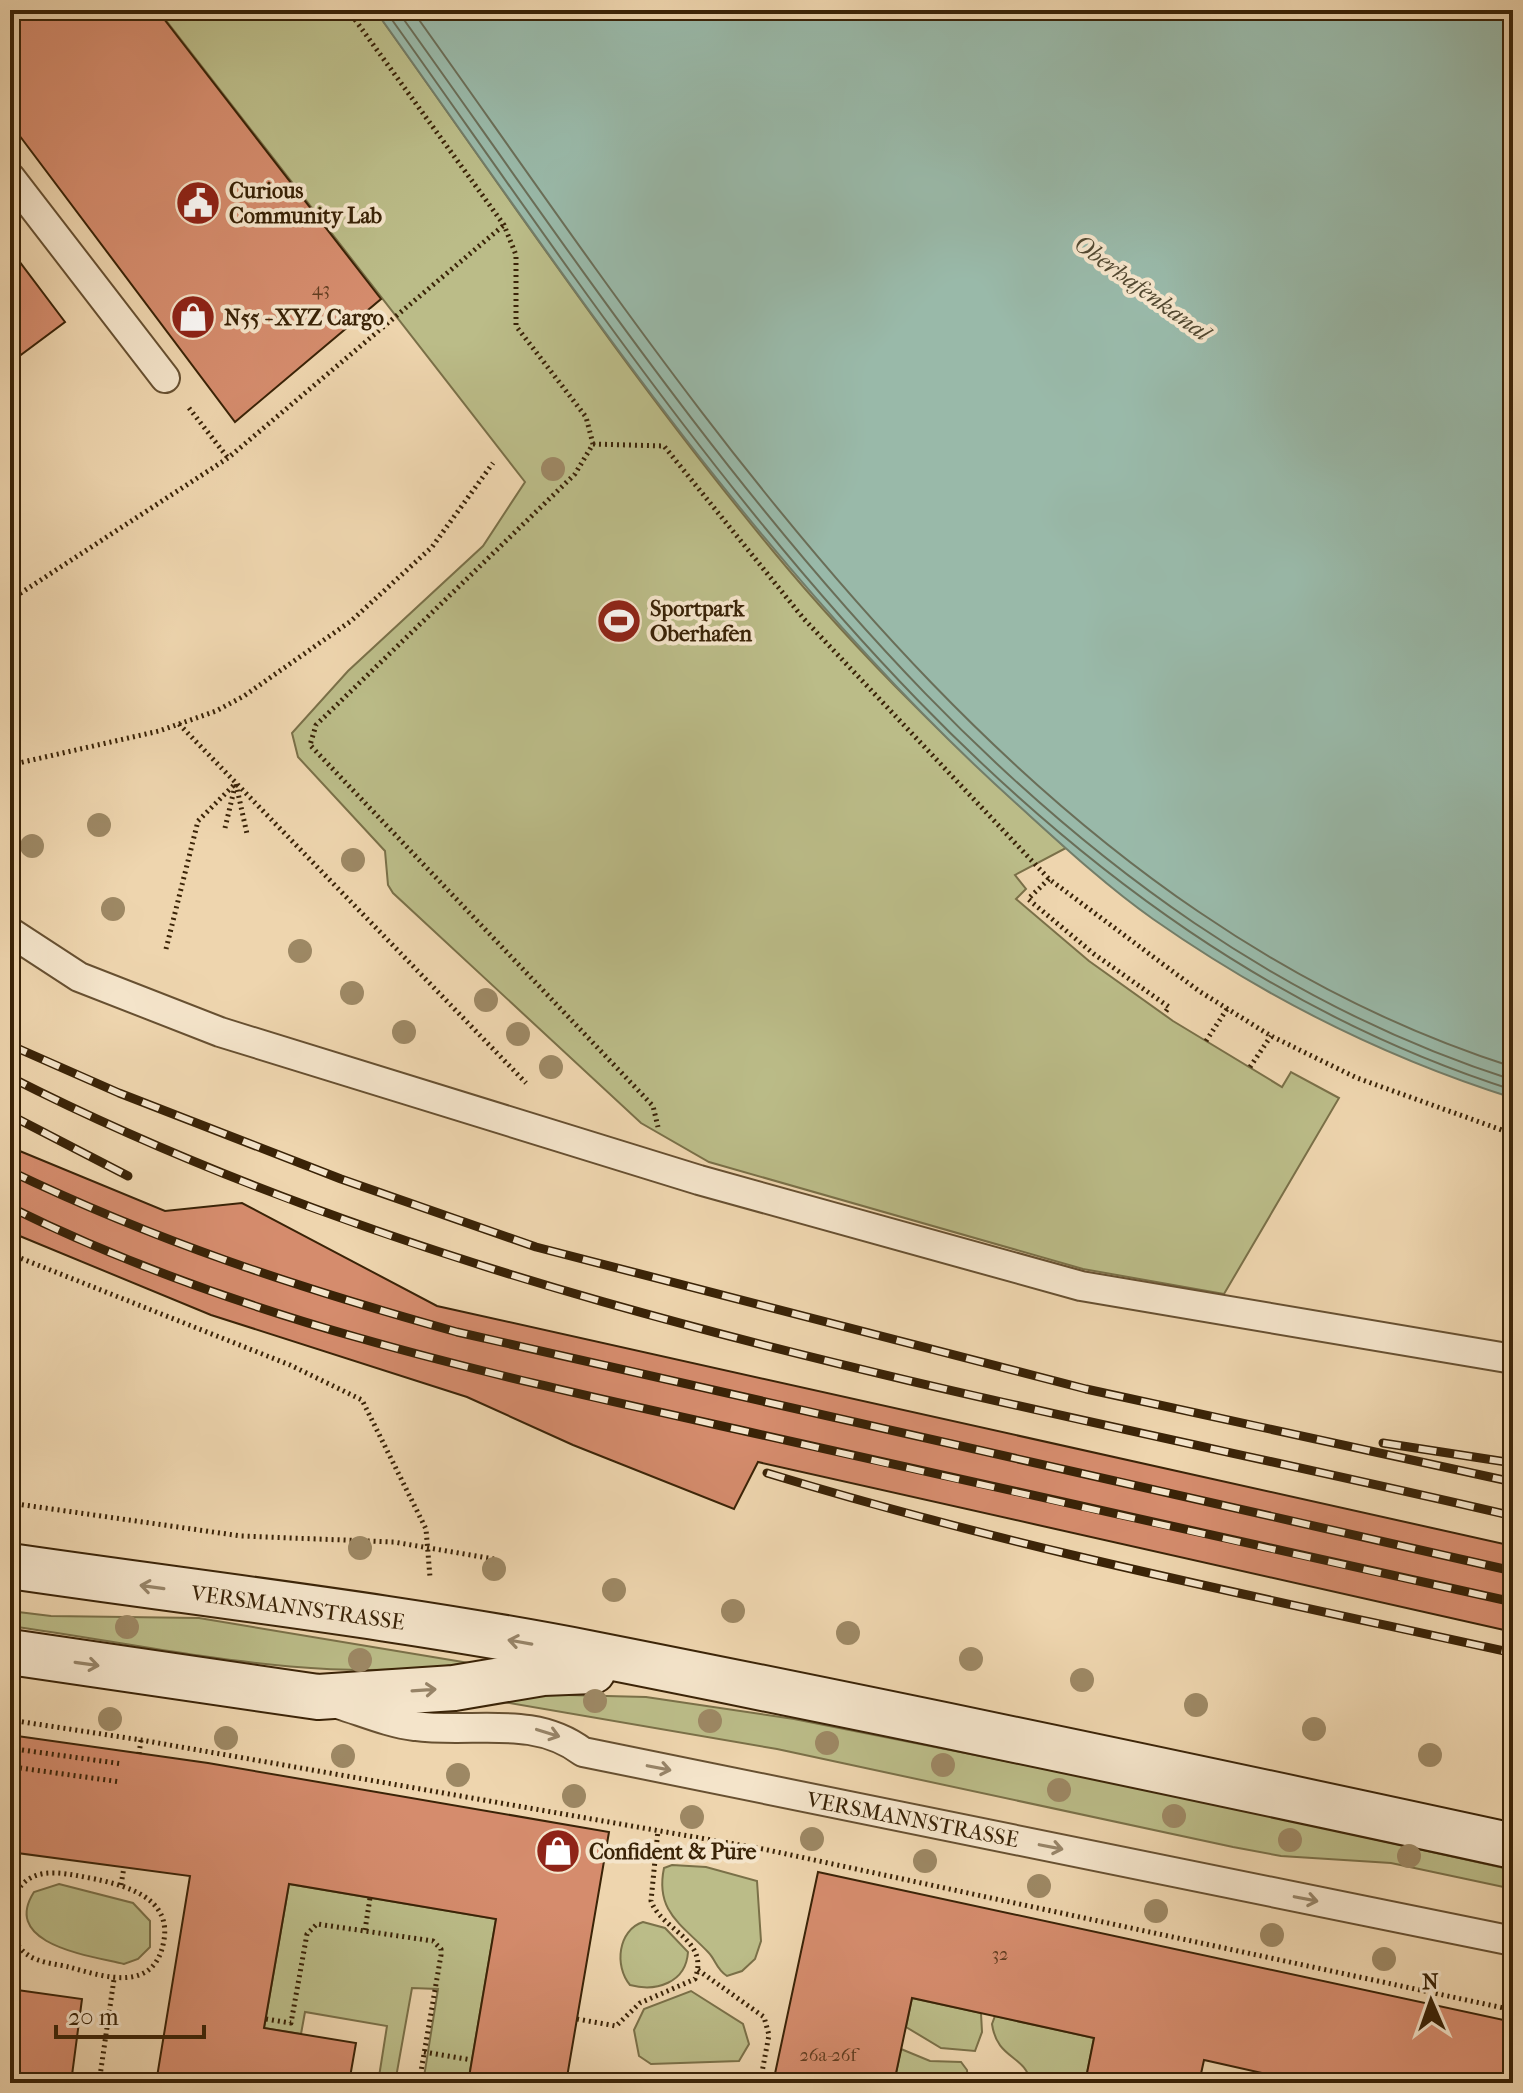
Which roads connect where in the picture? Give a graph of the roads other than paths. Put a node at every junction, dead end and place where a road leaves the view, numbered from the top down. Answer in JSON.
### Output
{"nodes":[{"id":1,"x":10,"y":177,"type":"edge"},
{"id":2,"x":165,"y":378,"type":"road end"},
{"id":3,"x":10,"y":932,"type":"edge"},
{"id":4,"x":1513,"y":1359,"type":"edge"},
{"id":5,"x":10,"y":1566,"type":"edge"},
{"id":6,"x":10,"y":1652,"type":"edge"},
{"id":7,"x":679,"y":1673,"type":"junction"},
{"id":8,"x":318,"y":1697,"type":"junction"},
{"id":9,"x":1513,"y":1846,"type":"edge"},
{"id":10,"x":1513,"y":1941,"type":"edge"}],
"edges":[{"from":1,"to":2,"type":"lane"},
{"from":3,"to":4,"type":"lane"},
{"from":7,"to":5,"type":"main road","name":"VERSMANNSTRASSE","one_way":true},
{"from":6,"to":8,"type":"main road","name":"VERSMANNSTRASSE","one_way":true},
{"from":8,"to":7,"type":"main road","name":"VERSMANNSTRASSE","one_way":true},
{"from":7,"to":9,"type":"main road","name":"VERSMANNSTRASSE"},
{"from":8,"to":10,"type":"lane","name":"VERSMANNSTRASSE","one_way":true}]}
